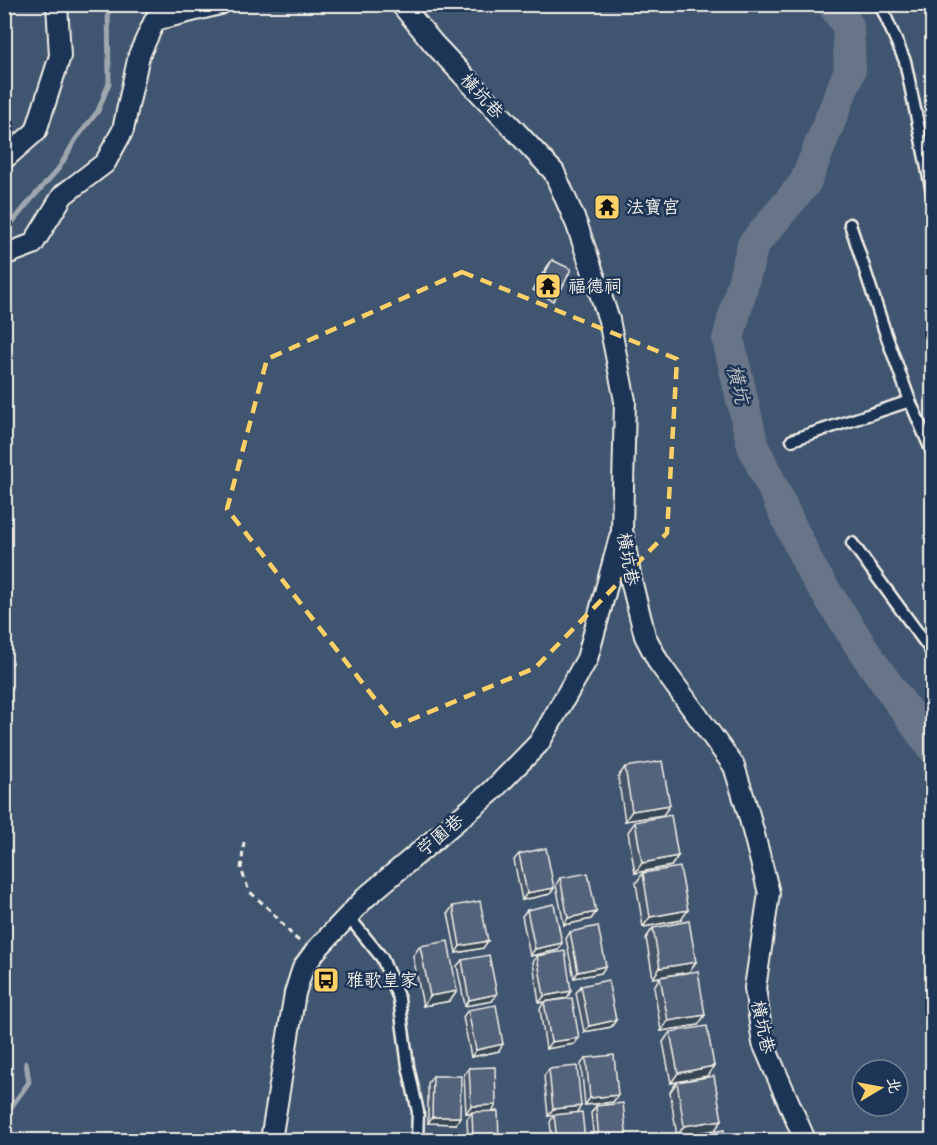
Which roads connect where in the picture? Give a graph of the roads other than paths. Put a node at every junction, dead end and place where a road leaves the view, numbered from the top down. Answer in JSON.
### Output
{"nodes":[{"id":1,"x":57,"y":4,"type":"edge"},
{"id":2,"x":220,"y":4,"type":"edge"},
{"id":3,"x":401,"y":4,"type":"edge"},
{"id":4,"x":880,"y":4,"type":"edge"},
{"id":5,"x":4,"y":159,"type":"edge"},
{"id":6,"x":933,"y":192,"type":"edge"},
{"id":7,"x":850,"y":224,"type":"dead end"},
{"id":8,"x":4,"y":255,"type":"edge"},
{"id":9,"x":910,"y":400,"type":"junction"},
{"id":10,"x":792,"y":440,"type":"dead end"},
{"id":11,"x":933,"y":452,"type":"edge"},
{"id":12,"x":622,"y":530,"type":"junction"},
{"id":13,"x":852,"y":543,"type":"dead end"},
{"id":14,"x":932,"y":652,"type":"edge"},
{"id":15,"x":348,"y":916,"type":"junction"},
{"id":16,"x":271,"y":1140,"type":"edge"},
{"id":17,"x":417,"y":1140,"type":"edge"},
{"id":18,"x":805,"y":1140,"type":"edge"}],
"edges":[{"from":1,"to":5,"type":"street"},
{"from":2,"to":8,"type":"street"},
{"from":3,"to":12,"type":"street","name":"橫坑巷"},
{"from":4,"to":6,"type":"lane"},
{"from":7,"to":9,"type":"lane"},
{"from":9,"to":10,"type":"lane"},
{"from":9,"to":11,"type":"lane"},
{"from":12,"to":15,"type":"street","name":"苧園巷"},
{"from":12,"to":18,"type":"street","name":"橫坑巷"},
{"from":13,"to":14,"type":"lane"},
{"from":15,"to":16,"type":"street","name":"苧園巷"},
{"from":15,"to":17,"type":"lane"}]}
